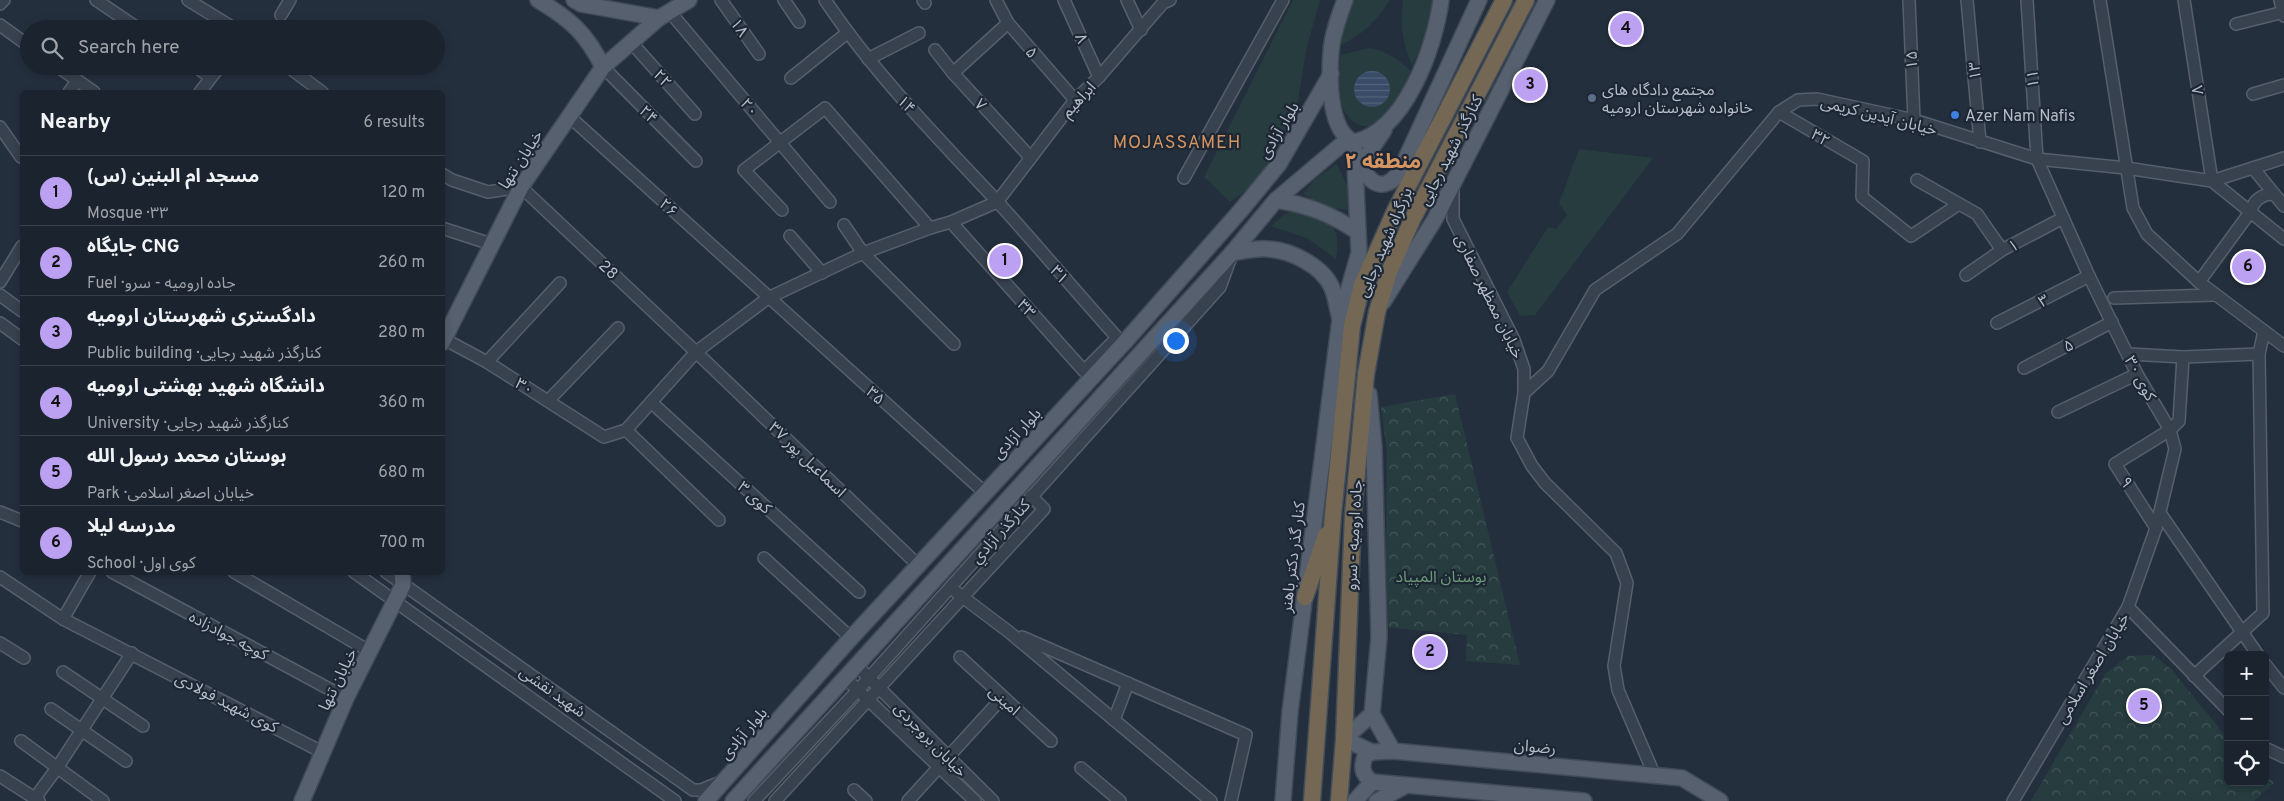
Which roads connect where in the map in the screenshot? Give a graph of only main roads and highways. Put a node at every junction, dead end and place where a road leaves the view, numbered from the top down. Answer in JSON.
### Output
{"nodes":[{"id":1,"x":538,"y":0,"type":"edge"},
{"id":2,"x":574,"y":0,"type":"edge"},
{"id":3,"x":688,"y":0,"type":"edge"},
{"id":4,"x":1346,"y":0,"type":"edge"},
{"id":5,"x":1441,"y":0,"type":"edge"},
{"id":6,"x":1479,"y":0,"type":"edge"},
{"id":7,"x":1504,"y":0,"type":"edge"},
{"id":8,"x":1526,"y":0,"type":"edge"},
{"id":9,"x":1547,"y":0,"type":"edge"},
{"id":10,"x":664,"y":15,"type":"junction"},
{"id":11,"x":603,"y":66,"type":"junction"},
{"id":12,"x":1330,"y":74,"type":"junction"},
{"id":13,"x":1392,"y":118,"type":"junction"},
{"id":14,"x":1351,"y":140,"type":"junction"},
{"id":15,"x":1276,"y":200,"type":"junction"},
{"id":16,"x":1358,"y":232,"type":"junction"},
{"id":17,"x":1232,"y":253,"type":"junction"},
{"id":18,"x":1389,"y":272,"type":"joint"},
{"id":19,"x":1377,"y":312,"type":"junction"},
{"id":20,"x":448,"y":319,"type":"edge"},
{"id":21,"x":1346,"y":322,"type":"junction"},
{"id":22,"x":445,"y":332,"type":"edge"},
{"id":23,"x":1366,"y":374,"type":"junction"},
{"id":24,"x":1333,"y":514,"type":"junction"},
{"id":25,"x":402,"y":579,"type":"edge"},
{"id":26,"x":1305,"y":597,"type":"junction"},
{"id":27,"x":1372,"y":714,"type":"junction"},
{"id":28,"x":1344,"y":739,"type":"junction"},
{"id":29,"x":1393,"y":751,"type":"junction"},
{"id":30,"x":1372,"y":752,"type":"junction"},
{"id":31,"x":1372,"y":782,"type":"junction"},
{"id":32,"x":1406,"y":786,"type":"junction"},
{"id":33,"x":302,"y":801,"type":"edge"},
{"id":34,"x":706,"y":801,"type":"edge"},
{"id":35,"x":733,"y":801,"type":"edge"},
{"id":36,"x":1283,"y":801,"type":"edge"},
{"id":37,"x":1312,"y":801,"type":"edge"},
{"id":38,"x":1339,"y":801,"type":"edge"},
{"id":39,"x":1355,"y":801,"type":"edge"},
{"id":40,"x":1377,"y":801,"type":"edge"},
{"id":41,"x":1584,"y":801,"type":"edge"},
{"id":42,"x":1720,"y":801,"type":"edge"}],
"edges":[{"from":1,"to":11,"type":"main road"},
{"from":2,"to":10,"type":"main road"},
{"from":3,"to":10,"type":"main road","name":"خیابان تنها"},
{"from":4,"to":12,"type":"main road"},
{"from":5,"to":13,"type":"main road"},
{"from":6,"to":13,"type":"main road"},
{"from":7,"to":21,"type":"highway","name":"بزرگراه شهید رجایی"},
{"from":8,"to":18,"type":"highway","name":"بزرگراه شهید رجایی"},
{"from":9,"to":19,"type":"main road","name":"کنارگذر شهید رجایی"},
{"from":10,"to":11,"type":"main road","name":"خیابان تنها"},
{"from":11,"to":20,"type":"main road","name":"خیابان تنها"},
{"from":12,"to":14,"type":"main road"},
{"from":12,"to":34,"type":"main road","name":"بلوار آزادی"},
{"from":13,"to":14,"type":"main road"},
{"from":14,"to":15,"type":"main road"},
{"from":14,"to":16,"type":"main road"},
{"from":15,"to":16,"type":"main road"},
{"from":15,"to":17,"type":"main road"},
{"from":16,"to":21,"type":"main road"},
{"from":17,"to":21,"type":"main road"},
{"from":17,"to":35,"type":"main road"},
{"from":18,"to":19,"type":"highway","name":"جاده ارومیه - سرو"},
{"from":19,"to":23,"type":"highway","name":"جاده ارومیه - سرو"},
{"from":20,"to":22,"type":"main road","name":"خیابان تنها"},
{"from":21,"to":24,"type":"highway","name":"جاده ارومیه - سرو"},
{"from":21,"to":26,"type":"main road","name":"کنار گذر دکتر باهنر"},
{"from":23,"to":27,"type":"main road"},
{"from":23,"to":28,"type":"highway","name":"جاده ارومیه - سرو"},
{"from":24,"to":26,"type":"highway"},
{"from":24,"to":37,"type":"highway","name":"جاده ارومیه - سرو"},
{"from":25,"to":33,"type":"main road","name":"خیابان تنها"},
{"from":26,"to":36,"type":"main road","name":"کنار گذر دکتر باهنر"},
{"from":27,"to":28,"type":"main road"},
{"from":27,"to":29,"type":"main road"},
{"from":28,"to":30,"type":"main road","name":"رضوان"},
{"from":28,"to":38,"type":"highway","name":"جاده ارومیه - سرو"},
{"from":29,"to":30,"type":"main road","name":"رضوان"},
{"from":29,"to":42,"type":"main road","name":"رضوان"},
{"from":30,"to":31,"type":"main road"},
{"from":31,"to":32,"type":"main road"},
{"from":31,"to":39,"type":"main road"},
{"from":32,"to":40,"type":"main road"},
{"from":32,"to":41,"type":"main road"}]}
